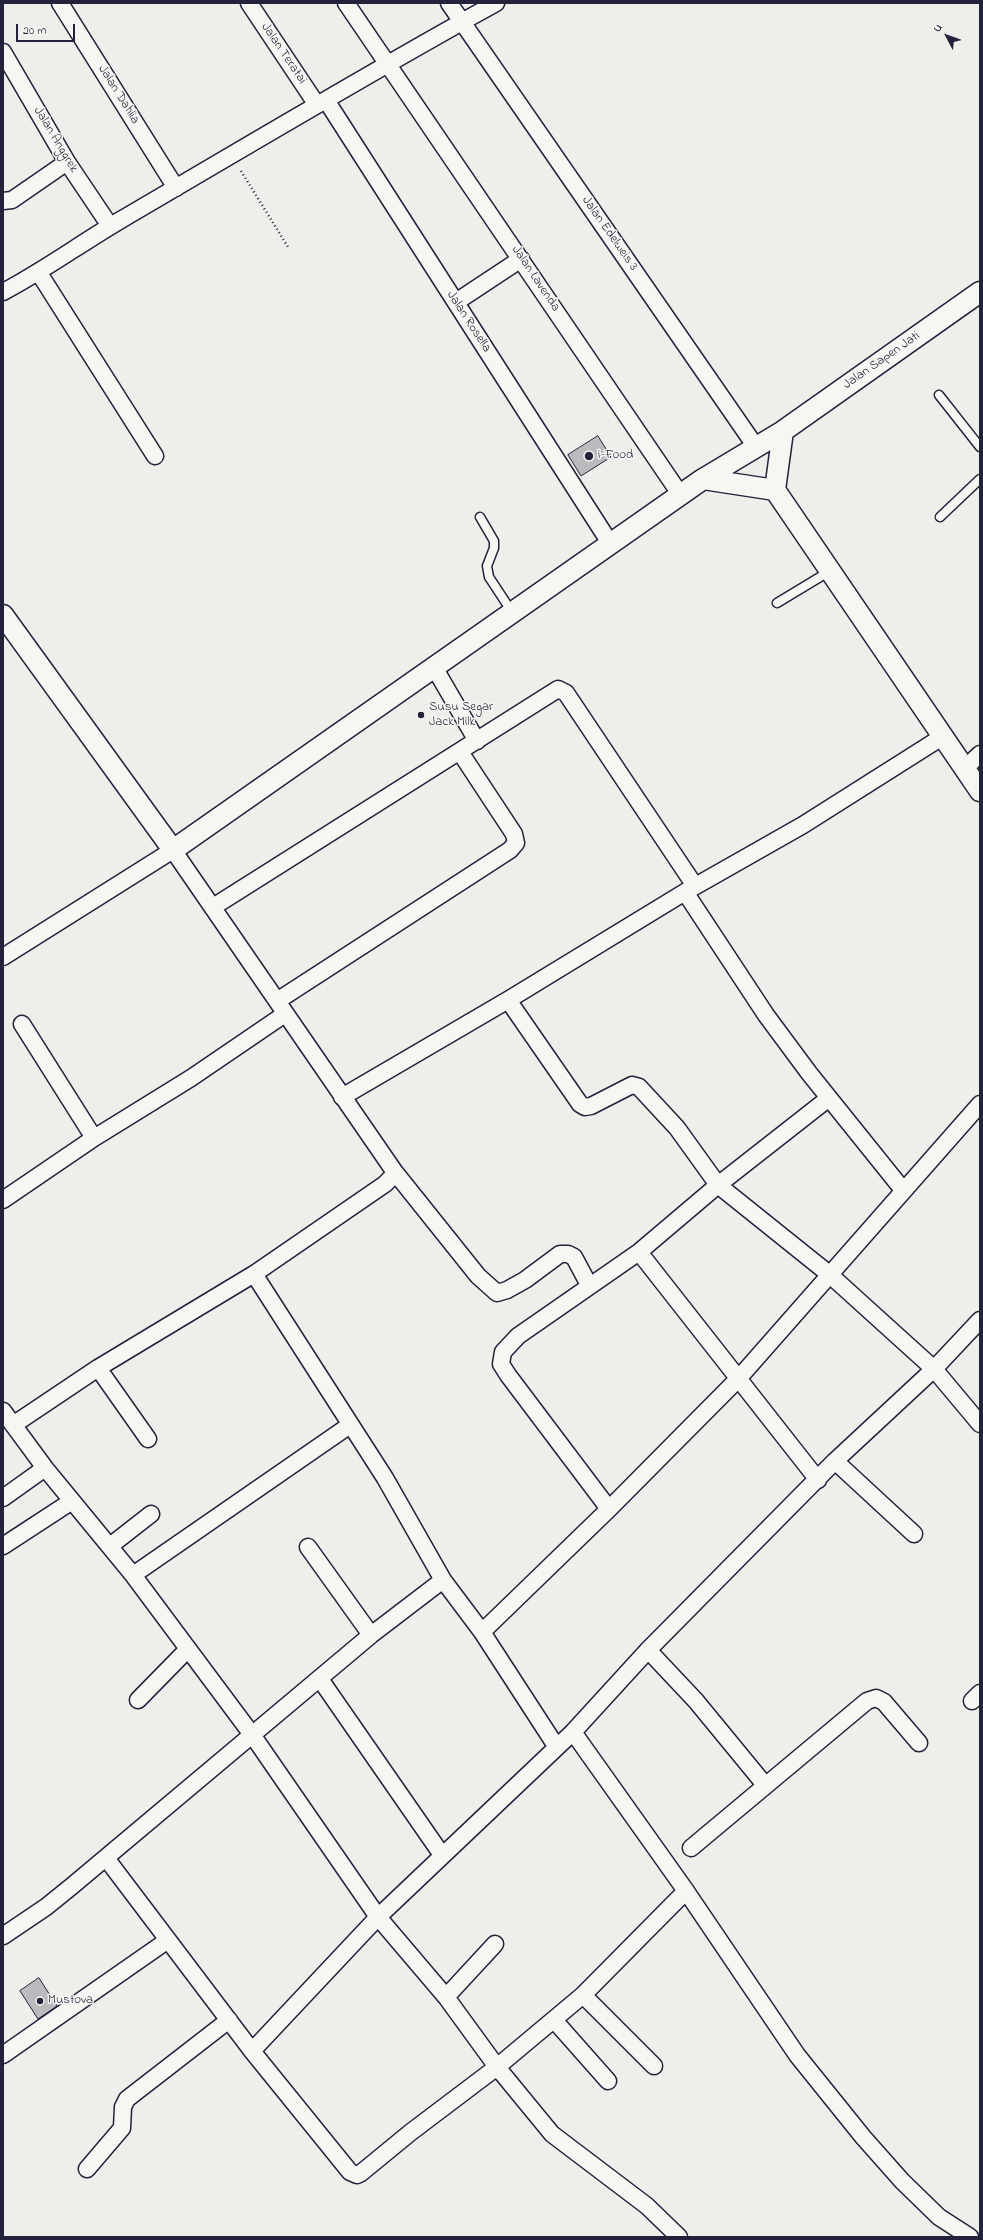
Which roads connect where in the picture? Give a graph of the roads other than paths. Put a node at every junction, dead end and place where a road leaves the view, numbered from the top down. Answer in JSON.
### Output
{"nodes":[{"id":1,"x":60,"y":3,"type":"edge"},
{"id":2,"x":249,"y":3,"type":"edge"},
{"id":3,"x":346,"y":3,"type":"edge"},
{"id":4,"x":449,"y":3,"type":"edge"},
{"id":5,"x":496,"y":3,"type":"edge"},
{"id":6,"x":462,"y":22,"type":"junction"},
{"id":7,"x":3,"y":52,"type":"edge"},
{"id":8,"x":388,"y":65,"type":"junction"},
{"id":9,"x":322,"y":102,"type":"junction"},
{"id":10,"x":68,"y":162,"type":"junction"},
{"id":11,"x":176,"y":188,"type":"junction"},
{"id":12,"x":3,"y":201,"type":"edge"},
{"id":13,"x":110,"y":226,"type":"junction"},
{"id":14,"x":521,"y":259,"type":"junction"},
{"id":15,"x":39,"y":273,"type":"junction"},
{"id":16,"x":3,"y":292,"type":"edge"},
{"id":17,"x":980,"y":292,"type":"edge"},
{"id":18,"x":456,"y":302,"type":"junction"},
{"id":19,"x":939,"y":394,"type":"dead end"},
{"id":20,"x":784,"y":431,"type":"junction"},
{"id":21,"x":756,"y":447,"type":"junction"},
{"id":22,"x":980,"y":447,"type":"edge"},
{"id":23,"x":155,"y":456,"type":"dead end"},
{"id":24,"x":703,"y":479,"type":"junction"},
{"id":25,"x":980,"y":479,"type":"edge"},
{"id":26,"x":775,"y":490,"type":"junction"},
{"id":27,"x":680,"y":494,"type":"junction"},
{"id":28,"x":480,"y":517,"type":"dead end"},
{"id":29,"x":940,"y":517,"type":"dead end"},
{"id":30,"x":610,"y":543,"type":"junction"},
{"id":31,"x":830,"y":571,"type":"junction"},
{"id":32,"x":777,"y":603,"type":"dead end"},
{"id":33,"x":512,"y":612,"type":"junction"},
{"id":34,"x":3,"y":615,"type":"edge"},
{"id":35,"x":434,"y":667,"type":"junction"},
{"id":36,"x":942,"y":737,"type":"junction"},
{"id":37,"x":477,"y":741,"type":"junction"},
{"id":38,"x":460,"y":752,"type":"junction"},
{"id":39,"x":980,"y":754,"type":"edge"},
{"id":40,"x":964,"y":769,"type":"junction"},
{"id":41,"x":980,"y":791,"type":"edge"},
{"id":42,"x":173,"y":850,"type":"junction"},
{"id":43,"x":690,"y":889,"type":"junction"},
{"id":44,"x":213,"y":907,"type":"junction"},
{"id":45,"x":3,"y":957,"type":"edge"},
{"id":46,"x":508,"y":1000,"type":"junction"},
{"id":47,"x":281,"y":1008,"type":"junction"},
{"id":48,"x":22,"y":1024,"type":"dead end"},
{"id":49,"x":342,"y":1097,"type":"junction"},
{"id":50,"x":829,"y":1098,"type":"junction"},
{"id":51,"x":980,"y":1104,"type":"edge"},
{"id":52,"x":94,"y":1138,"type":"junction"},
{"id":53,"x":394,"y":1171,"type":"junction"},
{"id":54,"x":718,"y":1185,"type":"junction"},
{"id":55,"x":903,"y":1190,"type":"junction"},
{"id":56,"x":3,"y":1200,"type":"edge"},
{"id":57,"x":639,"y":1252,"type":"junction"},
{"id":58,"x":254,"y":1274,"type":"junction"},
{"id":59,"x":829,"y":1274,"type":"junction"},
{"id":60,"x":589,"y":1285,"type":"junction"},
{"id":61,"x":980,"y":1320,"type":"edge"},
{"id":62,"x":98,"y":1368,"type":"junction"},
{"id":63,"x":934,"y":1369,"type":"junction"},
{"id":64,"x":738,"y":1379,"type":"junction"},
{"id":65,"x":3,"y":1411,"type":"edge"},
{"id":66,"x":980,"y":1424,"type":"edge"},
{"id":67,"x":13,"y":1425,"type":"junction"},
{"id":68,"x":350,"y":1425,"type":"junction"},
{"id":69,"x":148,"y":1439,"type":"dead end"},
{"id":70,"x":835,"y":1461,"type":"junction"},
{"id":71,"x":45,"y":1468,"type":"junction"},
{"id":72,"x":818,"y":1480,"type":"junction"},
{"id":73,"x":3,"y":1498,"type":"edge"},
{"id":74,"x":72,"y":1501,"type":"junction"},
{"id":75,"x":610,"y":1509,"type":"junction"},
{"id":76,"x":151,"y":1514,"type":"dead end"},
{"id":77,"x":914,"y":1534,"type":"dead end"},
{"id":78,"x":3,"y":1546,"type":"edge"},
{"id":79,"x":110,"y":1546,"type":"junction"},
{"id":80,"x":308,"y":1547,"type":"dead end"},
{"id":81,"x":133,"y":1575,"type":"junction"},
{"id":82,"x":443,"y":1580,"type":"junction"},
{"id":83,"x":482,"y":1632,"type":"junction"},
{"id":84,"x":371,"y":1635,"type":"junction"},
{"id":85,"x":188,"y":1649,"type":"junction"},
{"id":86,"x":648,"y":1650,"type":"junction"},
{"id":87,"x":320,"y":1679,"type":"junction"},
{"id":88,"x":138,"y":1700,"type":"dead end"},
{"id":89,"x":573,"y":1732,"type":"junction"},
{"id":90,"x":253,"y":1736,"type":"junction"},
{"id":91,"x":918,"y":1743,"type":"dead end"},
{"id":92,"x":556,"y":1746,"type":"junction"},
{"id":93,"x":765,"y":1785,"type":"junction"},
{"id":94,"x":691,"y":1848,"type":"dead end"},
{"id":95,"x":442,"y":1855,"type":"junction"},
{"id":96,"x":106,"y":1858,"type":"junction"},
{"id":97,"x":686,"y":1891,"type":"junction"},
{"id":98,"x":378,"y":1917,"type":"junction"},
{"id":99,"x":3,"y":1936,"type":"edge"},
{"id":100,"x":168,"y":1940,"type":"junction"},
{"id":101,"x":495,"y":1944,"type":"dead end"},
{"id":102,"x":583,"y":1995,"type":"junction"},
{"id":103,"x":446,"y":1997,"type":"junction"},
{"id":104,"x":229,"y":2020,"type":"junction"},
{"id":105,"x":554,"y":2020,"type":"junction"},
{"id":106,"x":252,"y":2050,"type":"junction"},
{"id":107,"x":3,"y":2055,"type":"edge"},
{"id":108,"x":654,"y":2066,"type":"dead end"},
{"id":109,"x":497,"y":2067,"type":"junction"},
{"id":110,"x":608,"y":2081,"type":"dead end"},
{"id":111,"x":87,"y":2168,"type":"dead end"},
{"id":112,"x":679,"y":2237,"type":"edge"},
{"id":113,"x":970,"y":2237,"type":"edge"}],
"edges":[{"from":1,"to":11,"type":"street","name":"Jalan Dahlia"},
{"from":2,"to":9,"type":"street","name":"Jalan Teratai"},
{"from":3,"to":8,"type":"street","name":"Jalan Lavenda"},
{"from":4,"to":6,"type":"street","name":"Jalan Edelweis 3"},
{"from":5,"to":6,"type":"street"},
{"from":6,"to":8,"type":"street"},
{"from":6,"to":21,"type":"street","name":"Jalan Edelweis 3"},
{"from":7,"to":10,"type":"street","name":"Jalan Anggrek"},
{"from":8,"to":9,"type":"street"},
{"from":8,"to":14,"type":"street","name":"Jalan Lavenda"},
{"from":9,"to":11,"type":"street"},
{"from":9,"to":18,"type":"street","name":"Jalan Rosella"},
{"from":10,"to":12,"type":"street"},
{"from":10,"to":13,"type":"street","name":"Jalan Anggrek"},
{"from":11,"to":13,"type":"street"},
{"from":13,"to":15,"type":"street"},
{"from":14,"to":18,"type":"street"},
{"from":14,"to":27,"type":"street","name":"Jalan Lavenda"},
{"from":15,"to":16,"type":"street"},
{"from":15,"to":23,"type":"street"},
{"from":17,"to":20,"type":"street","name":"Jalan Sapen Jati"},
{"from":18,"to":30,"type":"street","name":"Jalan Rosella"},
{"from":19,"to":22,"type":"lane"},
{"from":20,"to":21,"type":"street","name":"Jalan Sapen Jati"},
{"from":20,"to":26,"type":"street"},
{"from":21,"to":24,"type":"street","name":"Jalan Sapen Jati"},
{"from":24,"to":26,"type":"street"},
{"from":24,"to":27,"type":"street","name":"Jalan Sapen Jati"},
{"from":25,"to":29,"type":"lane"},
{"from":26,"to":31,"type":"street"},
{"from":27,"to":30,"type":"street","name":"Jalan Sapen Jati"},
{"from":28,"to":33,"type":"lane"},
{"from":30,"to":33,"type":"street","name":"Jalan Sapen Jati"},
{"from":31,"to":32,"type":"lane"},
{"from":31,"to":36,"type":"street"},
{"from":33,"to":35,"type":"street","name":"Jalan Sapen Jati"},
{"from":34,"to":42,"type":"street"},
{"from":35,"to":37,"type":"street"},
{"from":35,"to":42,"type":"street","name":"Jalan Sapen Jati"},
{"from":36,"to":40,"type":"street"},
{"from":36,"to":43,"type":"street"},
{"from":37,"to":38,"type":"street"},
{"from":37,"to":43,"type":"street"},
{"from":38,"to":44,"type":"street"},
{"from":38,"to":47,"type":"street"},
{"from":39,"to":40,"type":"street"},
{"from":40,"to":41,"type":"street"},
{"from":42,"to":44,"type":"street"},
{"from":42,"to":45,"type":"street"},
{"from":43,"to":46,"type":"street"},
{"from":43,"to":50,"type":"street"},
{"from":44,"to":47,"type":"street"},
{"from":46,"to":49,"type":"street"},
{"from":46,"to":54,"type":"street"},
{"from":47,"to":49,"type":"street"},
{"from":47,"to":52,"type":"street"},
{"from":48,"to":52,"type":"street"},
{"from":49,"to":53,"type":"street"},
{"from":50,"to":54,"type":"street"},
{"from":50,"to":55,"type":"street"},
{"from":51,"to":55,"type":"street"},
{"from":52,"to":56,"type":"street"},
{"from":53,"to":58,"type":"street"},
{"from":53,"to":60,"type":"street"},
{"from":54,"to":57,"type":"street"},
{"from":54,"to":59,"type":"street"},
{"from":55,"to":59,"type":"street"},
{"from":57,"to":60,"type":"street"},
{"from":57,"to":64,"type":"street"},
{"from":58,"to":62,"type":"street"},
{"from":58,"to":68,"type":"street"},
{"from":59,"to":63,"type":"street"},
{"from":59,"to":64,"type":"street"},
{"from":60,"to":75,"type":"street"},
{"from":61,"to":63,"type":"street"},
{"from":62,"to":67,"type":"street"},
{"from":62,"to":69,"type":"street"},
{"from":63,"to":66,"type":"street"},
{"from":63,"to":70,"type":"street"},
{"from":64,"to":72,"type":"street"},
{"from":64,"to":75,"type":"street"},
{"from":65,"to":67,"type":"street"},
{"from":67,"to":71,"type":"street"},
{"from":68,"to":81,"type":"street"},
{"from":68,"to":82,"type":"street"},
{"from":70,"to":72,"type":"street"},
{"from":70,"to":77,"type":"street"},
{"from":71,"to":73,"type":"street"},
{"from":71,"to":74,"type":"street"},
{"from":72,"to":86,"type":"street"},
{"from":74,"to":78,"type":"street"},
{"from":74,"to":79,"type":"street"},
{"from":75,"to":83,"type":"street"},
{"from":76,"to":79,"type":"street"},
{"from":79,"to":81,"type":"street"},
{"from":80,"to":84,"type":"street"},
{"from":81,"to":85,"type":"street"},
{"from":82,"to":83,"type":"street"},
{"from":82,"to":84,"type":"street"},
{"from":83,"to":92,"type":"street"},
{"from":84,"to":87,"type":"street"},
{"from":85,"to":88,"type":"street"},
{"from":85,"to":90,"type":"street"},
{"from":86,"to":89,"type":"street"},
{"from":86,"to":93,"type":"street"},
{"from":87,"to":90,"type":"street"},
{"from":87,"to":95,"type":"street"},
{"from":89,"to":92,"type":"street"},
{"from":89,"to":97,"type":"street"},
{"from":90,"to":96,"type":"street"},
{"from":90,"to":98,"type":"street"},
{"from":91,"to":93,"type":"street"},
{"from":92,"to":95,"type":"street"},
{"from":93,"to":94,"type":"street"},
{"from":95,"to":98,"type":"street"},
{"from":96,"to":99,"type":"street"},
{"from":96,"to":100,"type":"street"},
{"from":97,"to":102,"type":"street"},
{"from":97,"to":113,"type":"street"},
{"from":98,"to":103,"type":"street"},
{"from":98,"to":106,"type":"street"},
{"from":100,"to":104,"type":"street"},
{"from":100,"to":107,"type":"street"},
{"from":101,"to":103,"type":"street"},
{"from":102,"to":105,"type":"street"},
{"from":102,"to":108,"type":"street"},
{"from":103,"to":109,"type":"street"},
{"from":104,"to":106,"type":"street"},
{"from":104,"to":111,"type":"street"},
{"from":105,"to":109,"type":"street"},
{"from":105,"to":110,"type":"street"},
{"from":106,"to":109,"type":"street"},
{"from":109,"to":112,"type":"street"}]}
